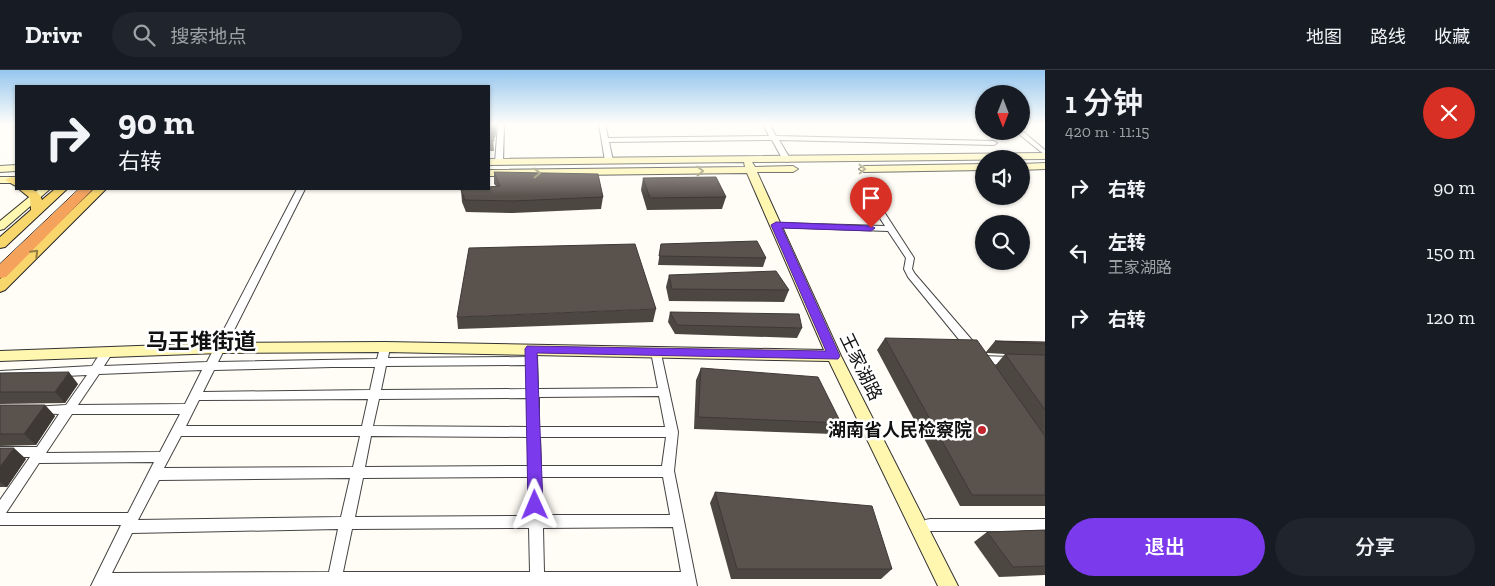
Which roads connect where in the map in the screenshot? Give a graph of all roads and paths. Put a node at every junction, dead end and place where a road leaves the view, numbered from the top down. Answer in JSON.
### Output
{"nodes":[{"id":1,"x":496,"y":148,"type":"edge"},
{"id":2,"x":607,"y":148,"type":"edge"},
{"id":3,"x":780,"y":148,"type":"edge"},
{"id":4,"x":1045,"y":155,"type":"edge"},
{"id":5,"x":787,"y":160,"type":"junction"},
{"id":6,"x":609,"y":161,"type":"junction"},
{"id":7,"x":494,"y":162,"type":"edge"},
{"id":8,"x":749,"y":165,"type":"junction"},
{"id":9,"x":1030,"y":166,"type":"edge"},
{"id":10,"x":1045,"y":166,"type":"edge"},
{"id":11,"x":975,"y":167,"type":"edge"},
{"id":12,"x":0,"y":168,"type":"edge"},
{"id":13,"x":15,"y":168,"type":"edge"},
{"id":14,"x":490,"y":173,"type":"edge"},
{"id":15,"x":60,"y":190,"type":"edge"},
{"id":16,"x":71,"y":190,"type":"edge"},
{"id":17,"x":85,"y":190,"type":"edge"},
{"id":18,"x":99,"y":190,"type":"edge"},
{"id":19,"x":300,"y":190,"type":"edge"},
{"id":20,"x":40,"y":193,"type":"edge"},
{"id":21,"x":876,"y":206,"type":"dead end"},
{"id":22,"x":37,"y":210,"type":"junction"},
{"id":23,"x":776,"y":225,"type":"junction"},
{"id":24,"x":0,"y":227,"type":"edge"},
{"id":25,"x":890,"y":229,"type":"junction"},
{"id":26,"x":0,"y":244,"type":"edge"},
{"id":27,"x":0,"y":256,"type":"edge"},
{"id":28,"x":0,"y":273,"type":"edge"},
{"id":29,"x":0,"y":287,"type":"edge"},
{"id":30,"x":220,"y":348,"type":"junction"},
{"id":31,"x":108,"y":352,"type":"junction"},
{"id":32,"x":656,"y":352,"type":"junction"},
{"id":33,"x":384,"y":354,"type":"junction"},
{"id":34,"x":532,"y":355,"type":"junction"},
{"id":35,"x":0,"y":356,"type":"edge"},
{"id":36,"x":834,"y":356,"type":"junction"},
{"id":37,"x":982,"y":360,"type":"junction"},
{"id":38,"x":1027,"y":361,"type":"edge"},
{"id":39,"x":211,"y":366,"type":"junction"},
{"id":40,"x":96,"y":369,"type":"junction"},
{"id":41,"x":991,"y":373,"type":"edge"},
{"id":42,"x":0,"y":375,"type":"edge"},
{"id":43,"x":664,"y":392,"type":"junction"},
{"id":44,"x":375,"y":393,"type":"junction"},
{"id":45,"x":533,"y":393,"type":"junction"},
{"id":46,"x":195,"y":396,"type":"junction"},
{"id":47,"x":189,"y":409,"type":"junction"},
{"id":48,"x":30,"y":410,"type":"edge"},
{"id":49,"x":69,"y":410,"type":"junction"},
{"id":50,"x":178,"y":430,"type":"junction"},
{"id":51,"x":367,"y":430,"type":"junction"},
{"id":52,"x":533,"y":431,"type":"junction"},
{"id":53,"x":672,"y":432,"type":"junction"},
{"id":54,"x":0,"y":452,"type":"edge"},
{"id":55,"x":38,"y":455,"type":"junction"},
{"id":56,"x":164,"y":457,"type":"junction"},
{"id":57,"x":534,"y":470,"type":"junction"},
{"id":58,"x":668,"y":471,"type":"junction"},
{"id":59,"x":358,"y":472,"type":"junction"},
{"id":60,"x":155,"y":474,"type":"junction"},
{"id":61,"x":5,"y":496,"type":"edge"},
{"id":62,"x":0,"y":511,"type":"edge"},
{"id":63,"x":0,"y":519,"type":"edge"},
{"id":64,"x":678,"y":521,"type":"junction"},
{"id":65,"x":536,"y":522,"type":"junction"},
{"id":66,"x":130,"y":523,"type":"junction"},
{"id":67,"x":346,"y":523,"type":"junction"},
{"id":68,"x":930,"y":525,"type":"dead end"},
{"id":69,"x":1045,"y":525,"type":"edge"},
{"id":70,"x":99,"y":583,"type":"edge"},
{"id":71,"x":333,"y":583,"type":"edge"},
{"id":72,"x":537,"y":583,"type":"edge"},
{"id":73,"x":691,"y":583,"type":"edge"},
{"id":74,"x":948,"y":586,"type":"edge"}],
"edges":[{"from":1,"to":7,"type":"street"},
{"from":2,"to":6,"type":"street"},
{"from":3,"to":5,"type":"street"},
{"from":4,"to":5,"type":"main road"},
{"from":5,"to":8,"type":"main road"},
{"from":6,"to":7,"type":"main road"},
{"from":6,"to":8,"type":"main road"},
{"from":8,"to":11,"type":"main road","one_way":true},
{"from":14,"to":8,"type":"main road","one_way":true},
{"from":8,"to":23,"type":"main road","name":"王家湖路"},
{"from":9,"to":10,"type":"main road"},
{"from":12,"to":13,"type":"main road"},
{"from":15,"to":22,"type":"main road"},
{"from":16,"to":27,"type":"highway"},
{"from":17,"to":28,"type":"highway"},
{"from":29,"to":18,"type":"main road","one_way":true},
{"from":19,"to":30,"type":"street"},
{"from":20,"to":22,"type":"main road"},
{"from":20,"to":24,"type":"main road"},
{"from":21,"to":25,"type":"street"},
{"from":22,"to":26,"type":"main road"},
{"from":23,"to":25,"type":"street"},
{"from":23,"to":36,"type":"main road","name":"王家湖路"},
{"from":25,"to":37,"type":"street"},
{"from":30,"to":31,"type":"main road"},
{"from":30,"to":33,"type":"main road"},
{"from":30,"to":39,"type":"street"},
{"from":31,"to":35,"type":"main road"},
{"from":31,"to":40,"type":"street"},
{"from":32,"to":34,"type":"main road"},
{"from":32,"to":36,"type":"main road"},
{"from":32,"to":43,"type":"street"},
{"from":33,"to":34,"type":"main road"},
{"from":33,"to":39,"type":"street"},
{"from":33,"to":44,"type":"street"},
{"from":34,"to":45,"type":"street"},
{"from":36,"to":74,"type":"main road","name":"王家湖路"},
{"from":37,"to":38,"type":"street"},
{"from":37,"to":41,"type":"street"},
{"from":39,"to":40,"type":"street"},
{"from":39,"to":46,"type":"street"},
{"from":40,"to":42,"type":"street"},
{"from":40,"to":49,"type":"street"},
{"from":43,"to":45,"type":"street"},
{"from":43,"to":53,"type":"street"},
{"from":44,"to":45,"type":"street"},
{"from":44,"to":46,"type":"street"},
{"from":44,"to":51,"type":"street"},
{"from":45,"to":52,"type":"street"},
{"from":46,"to":47,"type":"street"},
{"from":47,"to":49,"type":"street"},
{"from":47,"to":50,"type":"street"},
{"from":48,"to":49,"type":"street"},
{"from":49,"to":55,"type":"street"},
{"from":50,"to":51,"type":"street"},
{"from":50,"to":56,"type":"street"},
{"from":51,"to":52,"type":"street"},
{"from":51,"to":59,"type":"street"},
{"from":52,"to":53,"type":"street"},
{"from":52,"to":57,"type":"street"},
{"from":53,"to":58,"type":"street"},
{"from":54,"to":55,"type":"street"},
{"from":55,"to":56,"type":"street"},
{"from":55,"to":61,"type":"street"},
{"from":56,"to":60,"type":"street"},
{"from":57,"to":58,"type":"street"},
{"from":57,"to":59,"type":"street"},
{"from":57,"to":65,"type":"street"},
{"from":58,"to":64,"type":"street"},
{"from":59,"to":60,"type":"street"},
{"from":59,"to":67,"type":"street"},
{"from":60,"to":66,"type":"street"},
{"from":61,"to":62,"type":"street"},
{"from":63,"to":66,"type":"street"},
{"from":64,"to":65,"type":"street"},
{"from":64,"to":73,"type":"street"},
{"from":65,"to":67,"type":"street"},
{"from":65,"to":72,"type":"street"},
{"from":66,"to":67,"type":"street"},
{"from":66,"to":70,"type":"street"},
{"from":67,"to":71,"type":"street"},
{"from":68,"to":69,"type":"street"},
{"from":70,"to":71,"type":"street"},
{"from":71,"to":72,"type":"street"},
{"from":72,"to":73,"type":"street"}]}
